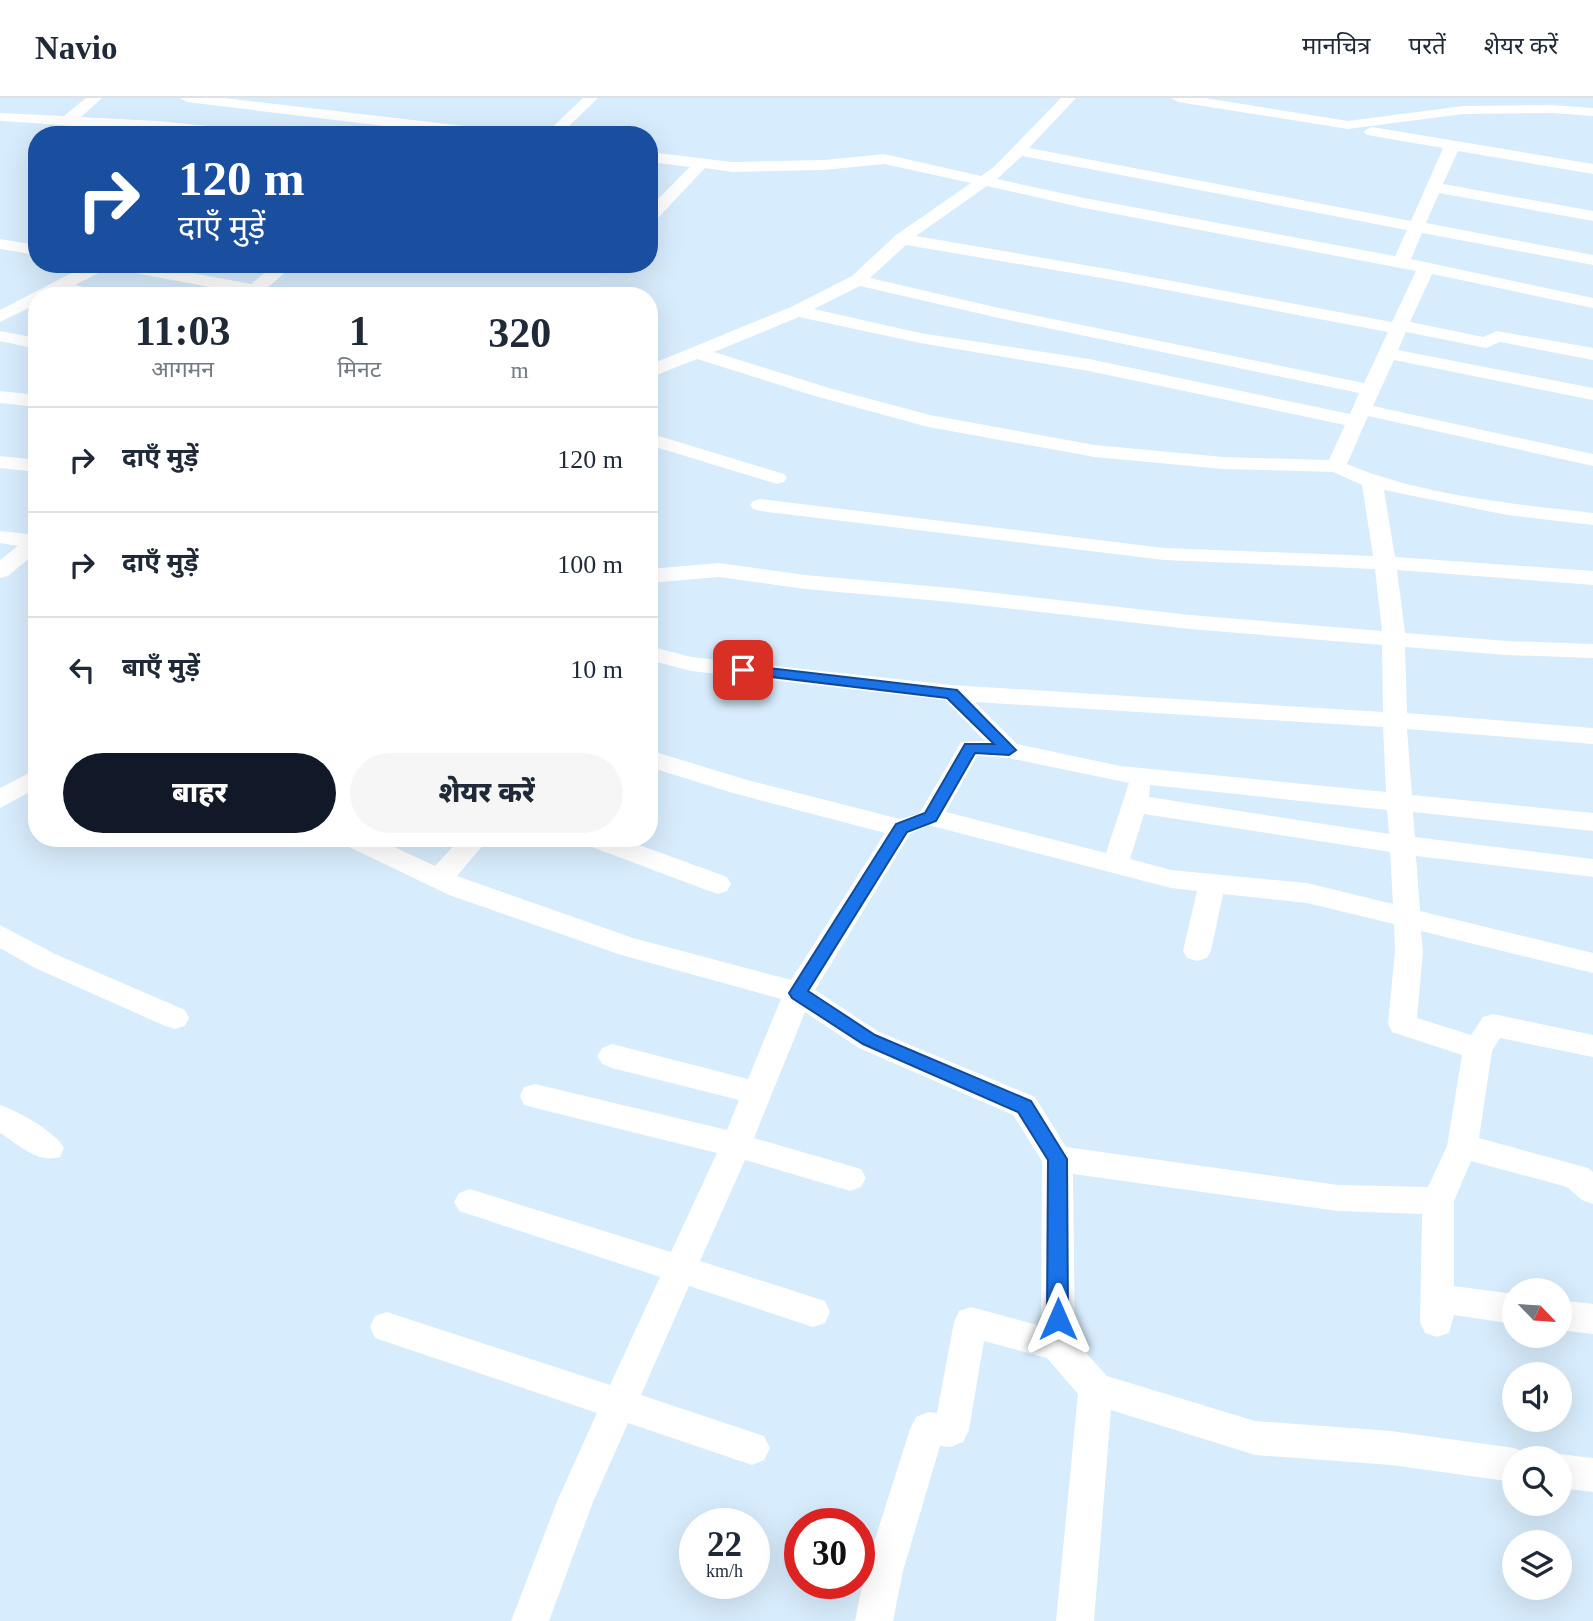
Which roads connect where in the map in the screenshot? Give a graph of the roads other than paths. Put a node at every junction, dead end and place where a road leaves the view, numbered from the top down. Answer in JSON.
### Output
{"nodes":[{"id":1,"x":95,"y":98,"type":"edge"},
{"id":2,"x":193,"y":98,"type":"edge"},
{"id":3,"x":591,"y":98,"type":"edge"},
{"id":4,"x":1069,"y":98,"type":"edge"},
{"id":5,"x":1178,"y":98,"type":"edge"},
{"id":6,"x":1482,"y":98,"type":"edge"},
{"id":7,"x":1551,"y":109,"type":"junction"},
{"id":8,"x":1593,"y":112,"type":"edge"},
{"id":9,"x":0,"y":117,"type":"edge"},
{"id":10,"x":68,"y":120,"type":"junction"},
{"id":11,"x":1325,"y":123,"type":"junction"},
{"id":12,"x":158,"y":125,"type":"junction"},
{"id":13,"x":167,"y":126,"type":"edge"},
{"id":14,"x":425,"y":126,"type":"edge"},
{"id":15,"x":561,"y":126,"type":"edge"},
{"id":16,"x":1451,"y":146,"type":"junction"},
{"id":17,"x":1019,"y":151,"type":"junction"},
{"id":18,"x":658,"y":159,"type":"edge"},
{"id":19,"x":702,"y":163,"type":"junction"},
{"id":20,"x":1593,"y":169,"type":"edge"},
{"id":21,"x":984,"y":181,"type":"junction"},
{"id":22,"x":1434,"y":187,"type":"junction"},
{"id":23,"x":658,"y":200,"type":"edge"},
{"id":24,"x":1593,"y":216,"type":"edge"},
{"id":25,"x":1417,"y":225,"type":"junction"},
{"id":26,"x":902,"y":239,"type":"junction"},
{"id":27,"x":0,"y":244,"type":"edge"},
{"id":28,"x":28,"y":249,"type":"edge"},
{"id":29,"x":1593,"y":260,"type":"edge"},
{"id":30,"x":1401,"y":262,"type":"junction"},
{"id":31,"x":1426,"y":268,"type":"junction"},
{"id":32,"x":85,"y":273,"type":"edge"},
{"id":33,"x":157,"y":273,"type":"edge"},
{"id":34,"x":277,"y":273,"type":"edge"},
{"id":35,"x":858,"y":280,"type":"junction"},
{"id":36,"x":58,"y":287,"type":"edge"},
{"id":37,"x":223,"y":287,"type":"edge"},
{"id":38,"x":259,"y":287,"type":"edge"},
{"id":39,"x":28,"y":301,"type":"edge"},
{"id":40,"x":1593,"y":303,"type":"edge"},
{"id":41,"x":797,"y":311,"type":"junction"},
{"id":42,"x":3,"y":312,"type":"edge"},
{"id":43,"x":1398,"y":327,"type":"junction"},
{"id":44,"x":0,"y":336,"type":"edge"},
{"id":45,"x":28,"y":342,"type":"edge"},
{"id":46,"x":695,"y":352,"type":"junction"},
{"id":47,"x":1387,"y":353,"type":"junction"},
{"id":48,"x":1593,"y":355,"type":"edge"},
{"id":49,"x":658,"y":368,"type":"edge"},
{"id":50,"x":1593,"y":394,"type":"edge"},
{"id":51,"x":0,"y":397,"type":"edge"},
{"id":52,"x":28,"y":400,"type":"edge"},
{"id":53,"x":1362,"y":407,"type":"junction"},
{"id":54,"x":658,"y":442,"type":"edge"},
{"id":55,"x":1593,"y":460,"type":"edge"},
{"id":56,"x":0,"y":462,"type":"edge"},
{"id":57,"x":28,"y":465,"type":"edge"},
{"id":58,"x":1336,"y":466,"type":"junction"},
{"id":59,"x":777,"y":478,"type":"dead end"},
{"id":60,"x":1372,"y":482,"type":"junction"},
{"id":61,"x":760,"y":505,"type":"dead end"},
{"id":62,"x":1593,"y":519,"type":"edge"},
{"id":63,"x":0,"y":537,"type":"edge"},
{"id":64,"x":28,"y":540,"type":"edge"},
{"id":65,"x":28,"y":548,"type":"edge"},
{"id":66,"x":1385,"y":563,"type":"junction"},
{"id":67,"x":0,"y":571,"type":"edge"},
{"id":68,"x":658,"y":575,"type":"edge"},
{"id":69,"x":1593,"y":578,"type":"edge"},
{"id":70,"x":1393,"y":636,"type":"junction"},
{"id":71,"x":1593,"y":652,"type":"edge"},
{"id":72,"x":658,"y":655,"type":"edge"},
{"id":73,"x":952,"y":694,"type":"junction"},
{"id":74,"x":1395,"y":720,"type":"junction"},
{"id":75,"x":1593,"y":736,"type":"edge"},
{"id":76,"x":1009,"y":750,"type":"junction"},
{"id":77,"x":658,"y":761,"type":"edge"},
{"id":78,"x":1142,"y":776,"type":"junction"},
{"id":79,"x":28,"y":782,"type":"edge"},
{"id":80,"x":0,"y":799,"type":"edge"},
{"id":81,"x":1399,"y":802,"type":"junction"},
{"id":82,"x":1135,"y":804,"type":"junction"},
{"id":83,"x":916,"y":822,"type":"junction"},
{"id":84,"x":1593,"y":822,"type":"edge"},
{"id":85,"x":1402,"y":845,"type":"junction"},
{"id":86,"x":371,"y":847,"type":"edge"},
{"id":87,"x":467,"y":847,"type":"edge"},
{"id":88,"x":617,"y":847,"type":"edge"},
{"id":89,"x":1115,"y":865,"type":"junction"},
{"id":90,"x":1593,"y":867,"type":"edge"},
{"id":91,"x":439,"y":879,"type":"junction"},
{"id":92,"x":718,"y":884,"type":"dead end"},
{"id":93,"x":1212,"y":884,"type":"junction"},
{"id":94,"x":1407,"y":916,"type":"junction"},
{"id":95,"x":0,"y":935,"type":"edge"},
{"id":96,"x":1197,"y":951,"type":"dead end"},
{"id":97,"x":1593,"y":963,"type":"edge"},
{"id":98,"x":798,"y":993,"type":"junction"},
{"id":99,"x":175,"y":1018,"type":"dead end"},
{"id":100,"x":1593,"y":1046,"type":"edge"},
{"id":101,"x":1478,"y":1049,"type":"junction"},
{"id":102,"x":612,"y":1056,"type":"dead end"},
{"id":103,"x":757,"y":1093,"type":"junction"},
{"id":104,"x":535,"y":1096,"type":"dead end"},
{"id":105,"x":0,"y":1116,"type":"edge"},
{"id":106,"x":736,"y":1145,"type":"junction"},
{"id":107,"x":1462,"y":1146,"type":"junction"},
{"id":108,"x":49,"y":1148,"type":"dead end"},
{"id":109,"x":1057,"y":1159,"type":"junction"},
{"id":110,"x":850,"y":1178,"type":"dead end"},
{"id":111,"x":1593,"y":1191,"type":"edge"},
{"id":112,"x":1438,"y":1201,"type":"junction"},
{"id":113,"x":470,"y":1202,"type":"dead end"},
{"id":114,"x":679,"y":1270,"type":"junction"},
{"id":115,"x":1502,"y":1308,"type":"edge"},
{"id":116,"x":813,"y":1312,"type":"dead end"},
{"id":117,"x":1572,"y":1317,"type":"edge"},
{"id":118,"x":1593,"y":1319,"type":"edge"},
{"id":119,"x":387,"y":1327,"type":"dead end"},
{"id":120,"x":1058,"y":1346,"type":"junction"},
{"id":121,"x":1096,"y":1390,"type":"junction"},
{"id":122,"x":619,"y":1404,"type":"junction"},
{"id":123,"x":752,"y":1448,"type":"dead end"},
{"id":124,"x":1502,"y":1463,"type":"edge"},
{"id":125,"x":1572,"y":1473,"type":"edge"},
{"id":126,"x":1593,"y":1475,"type":"edge"},
{"id":127,"x":530,"y":1621,"type":"edge"},
{"id":128,"x":874,"y":1621,"type":"edge"},
{"id":129,"x":1075,"y":1621,"type":"edge"}],
"edges":[{"from":1,"to":10,"type":"street"},
{"from":2,"to":12,"type":"street"},
{"from":2,"to":14,"type":"street"},
{"from":3,"to":15,"type":"street"},
{"from":4,"to":17,"type":"street"},
{"from":5,"to":11,"type":"street"},
{"from":6,"to":7,"type":"street"},
{"from":7,"to":8,"type":"street"},
{"from":7,"to":11,"type":"street"},
{"from":9,"to":10,"type":"street"},
{"from":10,"to":12,"type":"street"},
{"from":11,"to":16,"type":"street"},
{"from":12,"to":13,"type":"street"},
{"from":16,"to":20,"type":"street"},
{"from":16,"to":22,"type":"street"},
{"from":17,"to":21,"type":"street"},
{"from":17,"to":25,"type":"street"},
{"from":18,"to":19,"type":"street"},
{"from":19,"to":21,"type":"street"},
{"from":19,"to":23,"type":"street"},
{"from":21,"to":26,"type":"street"},
{"from":21,"to":30,"type":"street"},
{"from":22,"to":24,"type":"street"},
{"from":22,"to":25,"type":"street"},
{"from":25,"to":29,"type":"street"},
{"from":25,"to":30,"type":"street"},
{"from":26,"to":35,"type":"street"},
{"from":26,"to":43,"type":"street"},
{"from":27,"to":28,"type":"street"},
{"from":30,"to":31,"type":"street"},
{"from":31,"to":40,"type":"street"},
{"from":31,"to":43,"type":"street"},
{"from":32,"to":36,"type":"street"},
{"from":33,"to":37,"type":"street"},
{"from":34,"to":38,"type":"street"},
{"from":35,"to":41,"type":"street"},
{"from":35,"to":53,"type":"street"},
{"from":39,"to":42,"type":"street"},
{"from":41,"to":46,"type":"street"},
{"from":41,"to":53,"type":"street"},
{"from":43,"to":47,"type":"street"},
{"from":43,"to":48,"type":"street"},
{"from":44,"to":45,"type":"street"},
{"from":46,"to":49,"type":"street"},
{"from":46,"to":58,"type":"street"},
{"from":47,"to":50,"type":"street"},
{"from":47,"to":53,"type":"street"},
{"from":51,"to":52,"type":"street"},
{"from":53,"to":55,"type":"street"},
{"from":53,"to":58,"type":"street"},
{"from":54,"to":59,"type":"street"},
{"from":56,"to":57,"type":"street"},
{"from":58,"to":60,"type":"street"},
{"from":60,"to":62,"type":"street"},
{"from":60,"to":66,"type":"street"},
{"from":61,"to":66,"type":"street"},
{"from":63,"to":64,"type":"street"},
{"from":65,"to":67,"type":"street"},
{"from":66,"to":69,"type":"street"},
{"from":66,"to":70,"type":"street"},
{"from":68,"to":70,"type":"street"},
{"from":70,"to":71,"type":"street"},
{"from":70,"to":74,"type":"street"},
{"from":72,"to":73,"type":"street"},
{"from":73,"to":74,"type":"street"},
{"from":73,"to":76,"type":"street"},
{"from":74,"to":75,"type":"street"},
{"from":74,"to":81,"type":"street"},
{"from":76,"to":78,"type":"street"},
{"from":76,"to":83,"type":"street"},
{"from":77,"to":83,"type":"street"},
{"from":78,"to":81,"type":"street"},
{"from":78,"to":82,"type":"street"},
{"from":79,"to":80,"type":"street"},
{"from":81,"to":84,"type":"street"},
{"from":81,"to":85,"type":"street"},
{"from":82,"to":85,"type":"street"},
{"from":82,"to":89,"type":"street"},
{"from":83,"to":89,"type":"street"},
{"from":83,"to":98,"type":"street"},
{"from":85,"to":90,"type":"street"},
{"from":85,"to":94,"type":"street"},
{"from":86,"to":91,"type":"street"},
{"from":87,"to":91,"type":"street"},
{"from":88,"to":92,"type":"street"},
{"from":89,"to":93,"type":"street"},
{"from":91,"to":98,"type":"street"},
{"from":93,"to":94,"type":"street"},
{"from":93,"to":96,"type":"street"},
{"from":94,"to":97,"type":"street"},
{"from":94,"to":101,"type":"street"},
{"from":95,"to":99,"type":"street"},
{"from":98,"to":103,"type":"street"},
{"from":98,"to":109,"type":"street"},
{"from":100,"to":101,"type":"street"},
{"from":101,"to":107,"type":"street"},
{"from":102,"to":103,"type":"street"},
{"from":103,"to":106,"type":"street"},
{"from":104,"to":106,"type":"street"},
{"from":105,"to":108,"type":"street"},
{"from":106,"to":110,"type":"street"},
{"from":106,"to":114,"type":"street"},
{"from":107,"to":111,"type":"street"},
{"from":107,"to":112,"type":"street"},
{"from":109,"to":112,"type":"street"},
{"from":109,"to":120,"type":"street"},
{"from":112,"to":115,"type":"street"},
{"from":113,"to":114,"type":"street"},
{"from":114,"to":116,"type":"street"},
{"from":114,"to":122,"type":"street"},
{"from":117,"to":118,"type":"street"},
{"from":119,"to":122,"type":"street"},
{"from":120,"to":121,"type":"street"},
{"from":120,"to":128,"type":"street"},
{"from":121,"to":124,"type":"street"},
{"from":121,"to":129,"type":"street"},
{"from":122,"to":123,"type":"street"},
{"from":122,"to":127,"type":"street"},
{"from":125,"to":126,"type":"street"}]}
